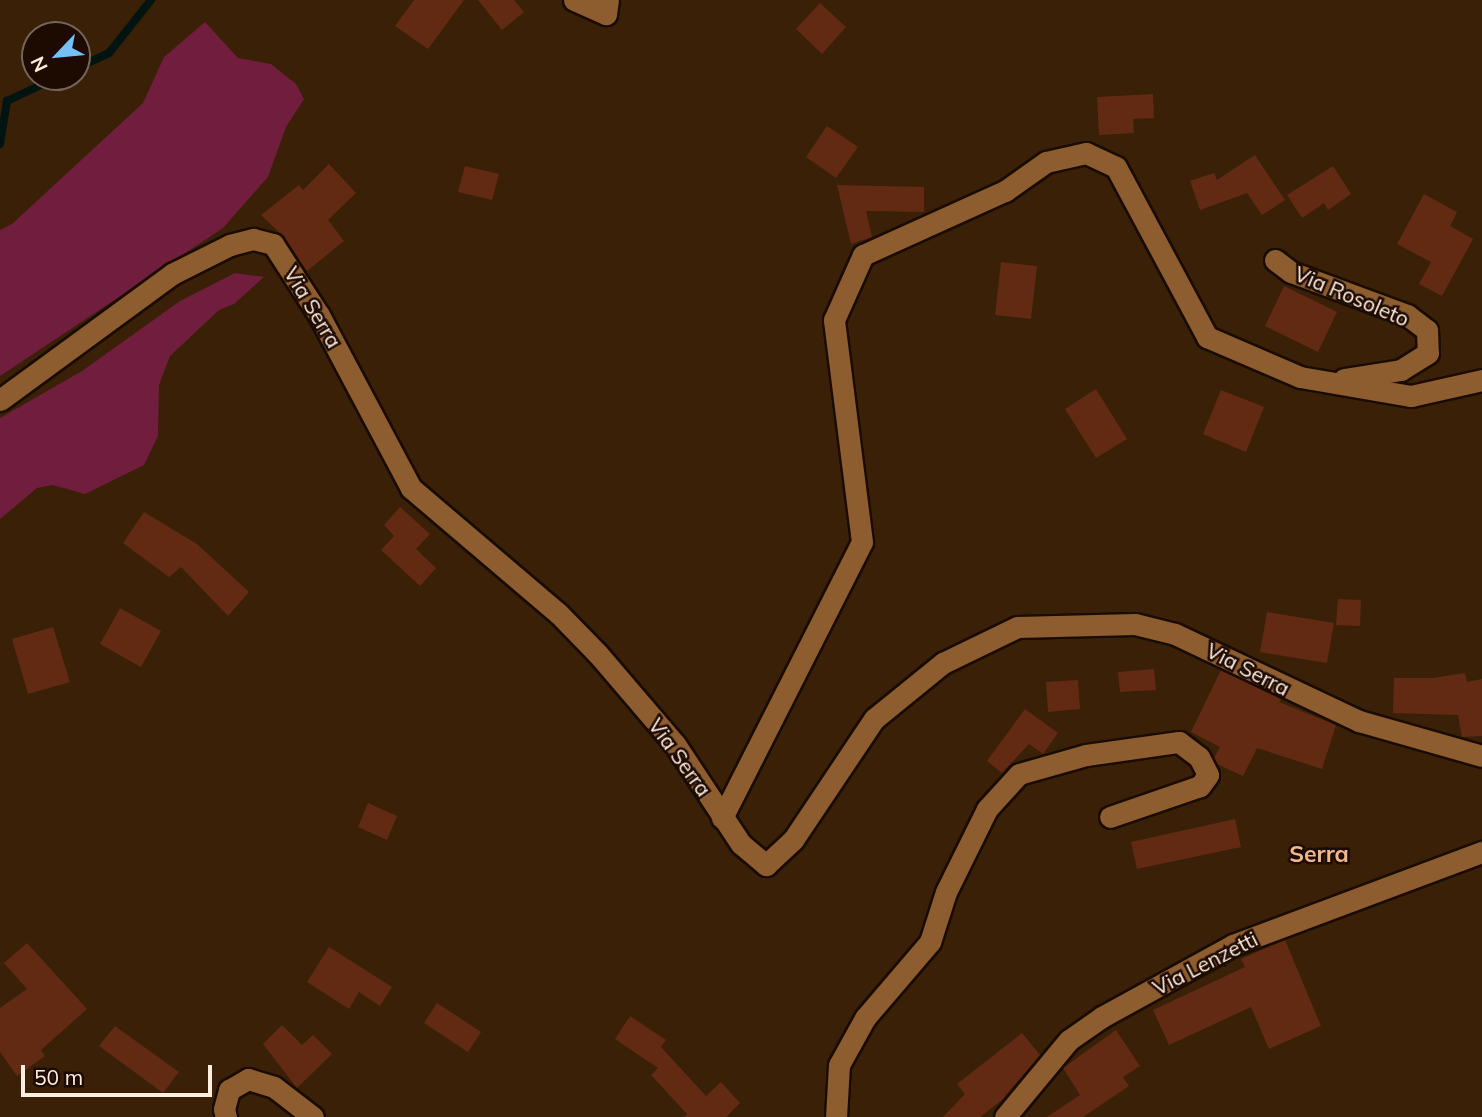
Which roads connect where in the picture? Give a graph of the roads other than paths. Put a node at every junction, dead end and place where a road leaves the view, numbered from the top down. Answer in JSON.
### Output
{"nodes":[{"id":1,"x":574,"y":0,"type":"edge"},
{"id":2,"x":608,"y":0,"type":"edge"},
{"id":3,"x":1275,"y":260,"type":"dead end"},
{"id":4,"x":1482,"y":380,"type":"edge"},
{"id":5,"x":1328,"y":382,"type":"junction"},
{"id":6,"x":0,"y":400,"type":"edge"},
{"id":7,"x":1482,"y":756,"type":"edge"},
{"id":8,"x":1110,"y":817,"type":"dead end"},
{"id":9,"x":722,"y":818,"type":"junction"},
{"id":10,"x":1482,"y":852,"type":"edge"},
{"id":11,"x":226,"y":1117,"type":"edge"},
{"id":12,"x":313,"y":1117,"type":"edge"},
{"id":13,"x":836,"y":1117,"type":"edge"},
{"id":14,"x":1005,"y":1117,"type":"edge"}],
"edges":[{"from":1,"to":2,"type":"street"},
{"from":3,"to":5,"type":"street","name":"Via Rosoleto"},
{"from":4,"to":5,"type":"street"},
{"from":5,"to":9,"type":"street"},
{"from":6,"to":9,"type":"street","name":"Via Serra"},
{"from":7,"to":9,"type":"street","name":"Via Serra"},
{"from":8,"to":13,"type":"street"},
{"from":10,"to":14,"type":"street","name":"Via Lenzetti"},
{"from":11,"to":12,"type":"street"}]}
